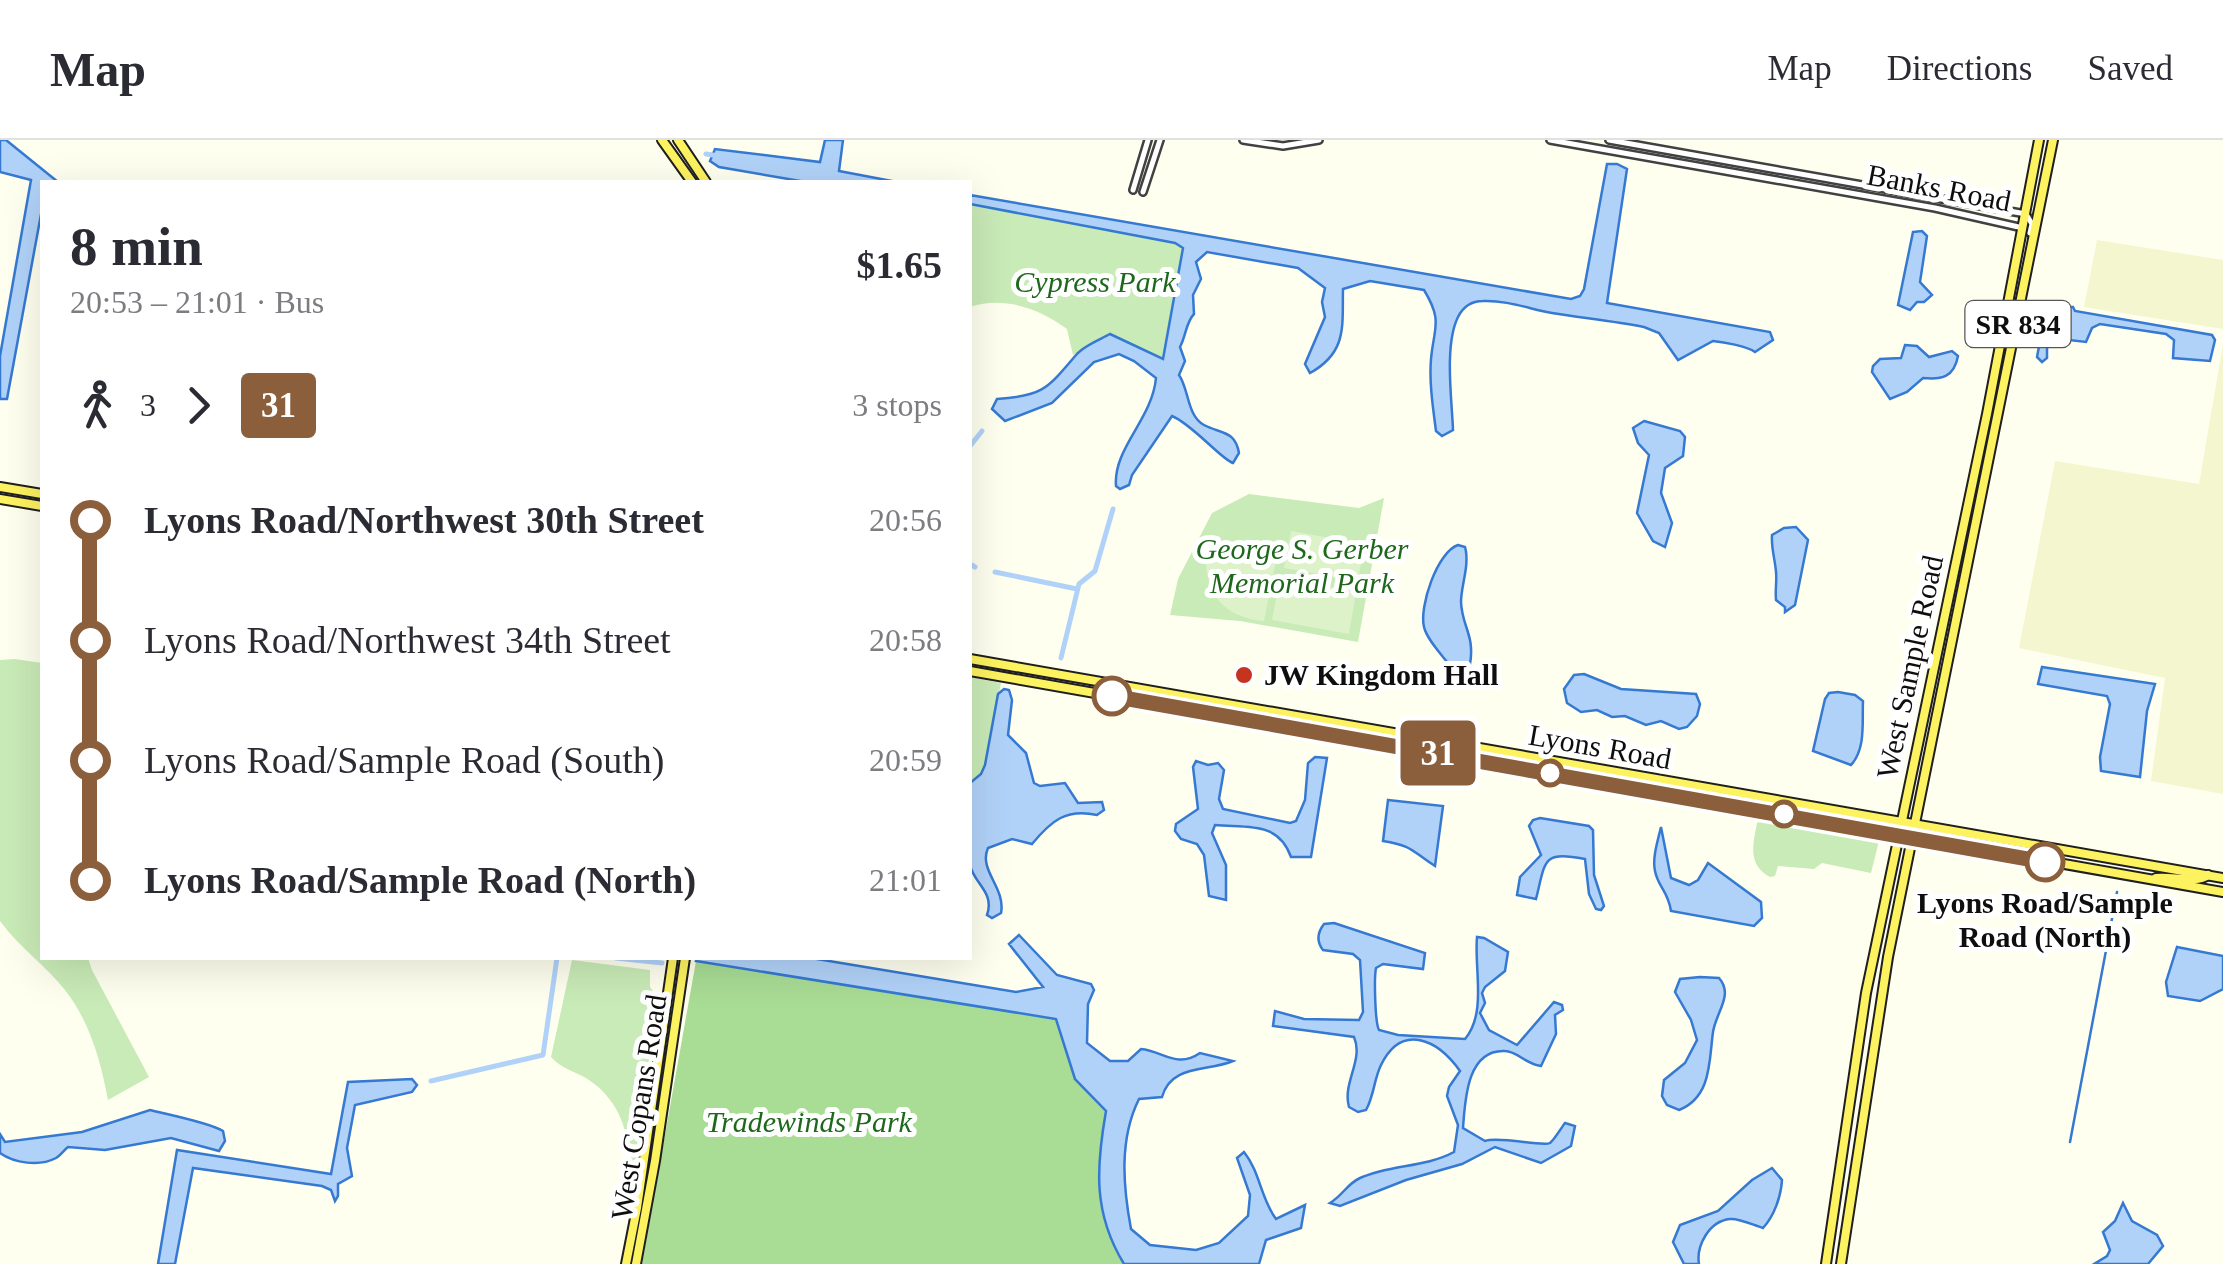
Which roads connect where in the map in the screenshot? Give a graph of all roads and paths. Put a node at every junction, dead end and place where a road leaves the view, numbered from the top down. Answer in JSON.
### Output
{"nodes":[{"id":1,"x":662,"y":140,"type":"edge"},
{"id":2,"x":678,"y":140,"type":"edge"},
{"id":3,"x":1148,"y":140,"type":"edge"},
{"id":4,"x":1160,"y":140,"type":"edge"},
{"id":5,"x":1243,"y":140,"type":"edge"},
{"id":6,"x":1320,"y":140,"type":"edge"},
{"id":7,"x":1550,"y":140,"type":"edge"},
{"id":8,"x":1609,"y":140,"type":"edge"},
{"id":9,"x":2039,"y":140,"type":"edge"},
{"id":10,"x":2054,"y":140,"type":"edge"},
{"id":11,"x":691,"y":180,"type":"edge"},
{"id":12,"x":705,"y":180,"type":"edge"},
{"id":13,"x":1133,"y":190,"type":"dead end"},
{"id":14,"x":1143,"y":192,"type":"dead end"},
{"id":15,"x":2026,"y":214,"type":"junction"},
{"id":16,"x":2023,"y":228,"type":"junction"},
{"id":17,"x":2022,"y":300,"type":"junction"},
{"id":18,"x":0,"y":487,"type":"edge"},
{"id":19,"x":40,"y":494,"type":"edge"},
{"id":20,"x":0,"y":498,"type":"edge"},
{"id":21,"x":40,"y":506,"type":"edge"},
{"id":22,"x":972,"y":659,"type":"edge"},
{"id":23,"x":972,"y":671,"type":"edge"},
{"id":24,"x":1901,"y":820,"type":"junction"},
{"id":25,"x":1916,"y":824,"type":"junction"},
{"id":26,"x":1898,"y":834,"type":"junction"},
{"id":27,"x":1912,"y":837,"type":"junction"},
{"id":28,"x":2208,"y":875,"type":"junction"},
{"id":29,"x":2223,"y":878,"type":"edge"},
{"id":30,"x":2147,"y":880,"type":"junction"},
{"id":31,"x":2223,"y":892,"type":"edge"},
{"id":32,"x":673,"y":960,"type":"edge"},
{"id":33,"x":685,"y":960,"type":"edge"},
{"id":34,"x":626,"y":1264,"type":"edge"},
{"id":35,"x":636,"y":1264,"type":"edge"},
{"id":36,"x":1826,"y":1264,"type":"edge"},
{"id":37,"x":1841,"y":1264,"type":"edge"}],
"edges":[{"from":1,"to":11,"type":"main road"},
{"from":2,"to":12,"type":"main road"},
{"from":3,"to":13,"type":"street"},
{"from":4,"to":14,"type":"street"},
{"from":5,"to":6,"type":"street"},
{"from":7,"to":16,"type":"street","name":"Banks Road"},
{"from":8,"to":15,"type":"street","name":"Banks Road"},
{"from":9,"to":15,"type":"main road","name":"West Sample Road","number":"SR 834"},
{"from":10,"to":17,"type":"main road","name":"West Sample Road","number":"SR 834"},
{"from":15,"to":16,"type":"main road","name":"West Sample Road","number":"SR 834"},
{"from":15,"to":17,"type":"street"},
{"from":16,"to":24,"type":"main road","name":"West Sample Road","number":"SR 834"},
{"from":17,"to":25,"type":"main road","name":"West Sample Road","number":"SR 834"},
{"from":18,"to":19,"type":"main road"},
{"from":20,"to":21,"type":"main road"},
{"from":22,"to":24,"type":"main road","name":"Lyons Road"},
{"from":23,"to":26,"type":"main road","name":"Lyons Road"},
{"from":24,"to":25,"type":"main road","name":"Lyons Road"},
{"from":24,"to":26,"type":"main road","name":"West Sample Road","number":"SR 834"},
{"from":25,"to":27,"type":"main road","name":"West Sample Road","number":"SR 834"},
{"from":25,"to":28,"type":"main road","name":"Lyons Road"},
{"from":26,"to":27,"type":"main road","name":"Lyons Road"},
{"from":26,"to":36,"type":"main road","name":"West Sample Road","number":"SR 834"},
{"from":27,"to":30,"type":"main road","name":"Lyons Road"},
{"from":27,"to":37,"type":"main road","name":"West Sample Road","number":"SR 834"},
{"from":28,"to":29,"type":"main road","name":"Lyons Road"},
{"from":28,"to":30,"type":"main road"},
{"from":30,"to":31,"type":"main road","name":"Lyons Road"},
{"from":32,"to":34,"type":"main road","name":"West Copans Road"},
{"from":33,"to":35,"type":"main road","name":"West Copans Road"}]}
